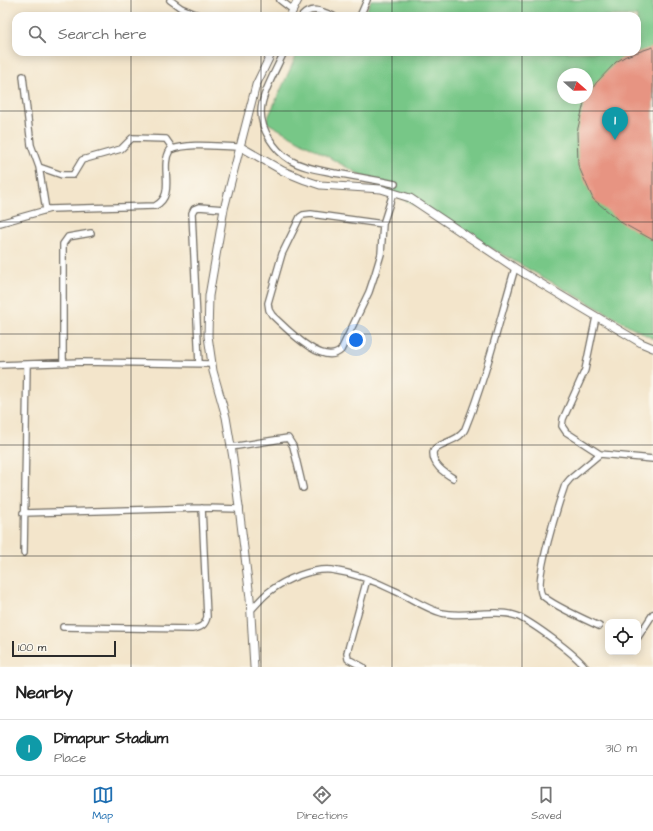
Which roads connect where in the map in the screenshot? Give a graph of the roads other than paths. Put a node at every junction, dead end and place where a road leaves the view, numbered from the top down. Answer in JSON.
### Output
{"nodes":[{"id":1,"x":170,"y":0,"type":"edge"},
{"id":2,"x":280,"y":0,"type":"edge"},
{"id":3,"x":298,"y":0,"type":"edge"},
{"id":4,"x":367,"y":0,"type":"edge"},
{"id":5,"x":190,"y":12,"type":"edge"},
{"id":6,"x":290,"y":12,"type":"edge"},
{"id":7,"x":292,"y":12,"type":"edge"},
{"id":8,"x":306,"y":12,"type":"edge"},
{"id":9,"x":325,"y":12,"type":"edge"},
{"id":10,"x":362,"y":12,"type":"edge"},
{"id":11,"x":270,"y":56,"type":"edge"},
{"id":12,"x":282,"y":56,"type":"edge"},
{"id":13,"x":23,"y":76,"type":"dead end"},
{"id":14,"x":241,"y":148,"type":"junction"},
{"id":15,"x":173,"y":149,"type":"junction"},
{"id":16,"x":39,"y":167,"type":"junction"},
{"id":17,"x":395,"y":184,"type":"dead end"},
{"id":18,"x":394,"y":193,"type":"junction"},
{"id":19,"x":224,"y":209,"type":"junction"},
{"id":20,"x":46,"y":210,"type":"junction"},
{"id":21,"x":0,"y":223,"type":"edge"},
{"id":22,"x":383,"y":224,"type":"junction"},
{"id":23,"x":92,"y":233,"type":"dead end"},
{"id":24,"x":515,"y":268,"type":"junction"},
{"id":25,"x":596,"y":316,"type":"junction"},
{"id":26,"x":653,"y":348,"type":"edge"},
{"id":27,"x":63,"y":363,"type":"junction"},
{"id":28,"x":199,"y":364,"type":"junction"},
{"id":29,"x":212,"y":364,"type":"junction"},
{"id":30,"x":0,"y":365,"type":"edge"},
{"id":31,"x":27,"y":365,"type":"junction"},
{"id":32,"x":231,"y":447,"type":"junction"},
{"id":33,"x":600,"y":454,"type":"junction"},
{"id":34,"x":653,"y":459,"type":"edge"},
{"id":35,"x":453,"y":478,"type":"dead end"},
{"id":36,"x":303,"y":488,"type":"dead end"},
{"id":37,"x":202,"y":508,"type":"junction"},
{"id":38,"x":240,"y":509,"type":"junction"},
{"id":39,"x":23,"y":513,"type":"junction"},
{"id":40,"x":24,"y":553,"type":"dead end"},
{"id":41,"x":367,"y":579,"type":"junction"},
{"id":42,"x":251,"y":610,"type":"junction"},
{"id":43,"x":653,"y":614,"type":"edge"},
{"id":44,"x":598,"y":626,"type":"dead end"},
{"id":45,"x":63,"y":628,"type":"dead end"},
{"id":46,"x":641,"y":632,"type":"edge"},
{"id":47,"x":254,"y":667,"type":"edge"},
{"id":48,"x":363,"y":667,"type":"edge"},
{"id":49,"x":585,"y":667,"type":"edge"}],
"edges":[{"from":1,"to":5,"type":"street"},
{"from":2,"to":6,"type":"street"},
{"from":3,"to":7,"type":"street"},
{"from":4,"to":10,"type":"street"},
{"from":8,"to":9,"type":"street"},
{"from":11,"to":14,"type":"street"},
{"from":12,"to":17,"type":"street"},
{"from":13,"to":16,"type":"street"},
{"from":14,"to":15,"type":"street"},
{"from":14,"to":18,"type":"street"},
{"from":14,"to":19,"type":"street"},
{"from":15,"to":16,"type":"street"},
{"from":15,"to":20,"type":"street"},
{"from":16,"to":20,"type":"street"},
{"from":18,"to":22,"type":"street"},
{"from":18,"to":24,"type":"street"},
{"from":19,"to":28,"type":"street"},
{"from":19,"to":29,"type":"street"},
{"from":20,"to":21,"type":"street"},
{"from":22,"to":22,"type":"street"},
{"from":23,"to":27,"type":"street"},
{"from":24,"to":25,"type":"street"},
{"from":24,"to":35,"type":"street"},
{"from":25,"to":26,"type":"street"},
{"from":25,"to":33,"type":"street"},
{"from":27,"to":28,"type":"street"},
{"from":27,"to":31,"type":"street"},
{"from":28,"to":29,"type":"street"},
{"from":29,"to":32,"type":"street"},
{"from":30,"to":31,"type":"street"},
{"from":31,"to":39,"type":"street"},
{"from":32,"to":36,"type":"street"},
{"from":32,"to":38,"type":"street"},
{"from":33,"to":34,"type":"street"},
{"from":33,"to":44,"type":"street"},
{"from":37,"to":38,"type":"street"},
{"from":37,"to":39,"type":"street"},
{"from":37,"to":45,"type":"street"},
{"from":38,"to":42,"type":"street"},
{"from":39,"to":40,"type":"street"},
{"from":41,"to":42,"type":"street"},
{"from":41,"to":48,"type":"street"},
{"from":41,"to":49,"type":"street"},
{"from":42,"to":47,"type":"street"},
{"from":43,"to":46,"type":"street"}]}
